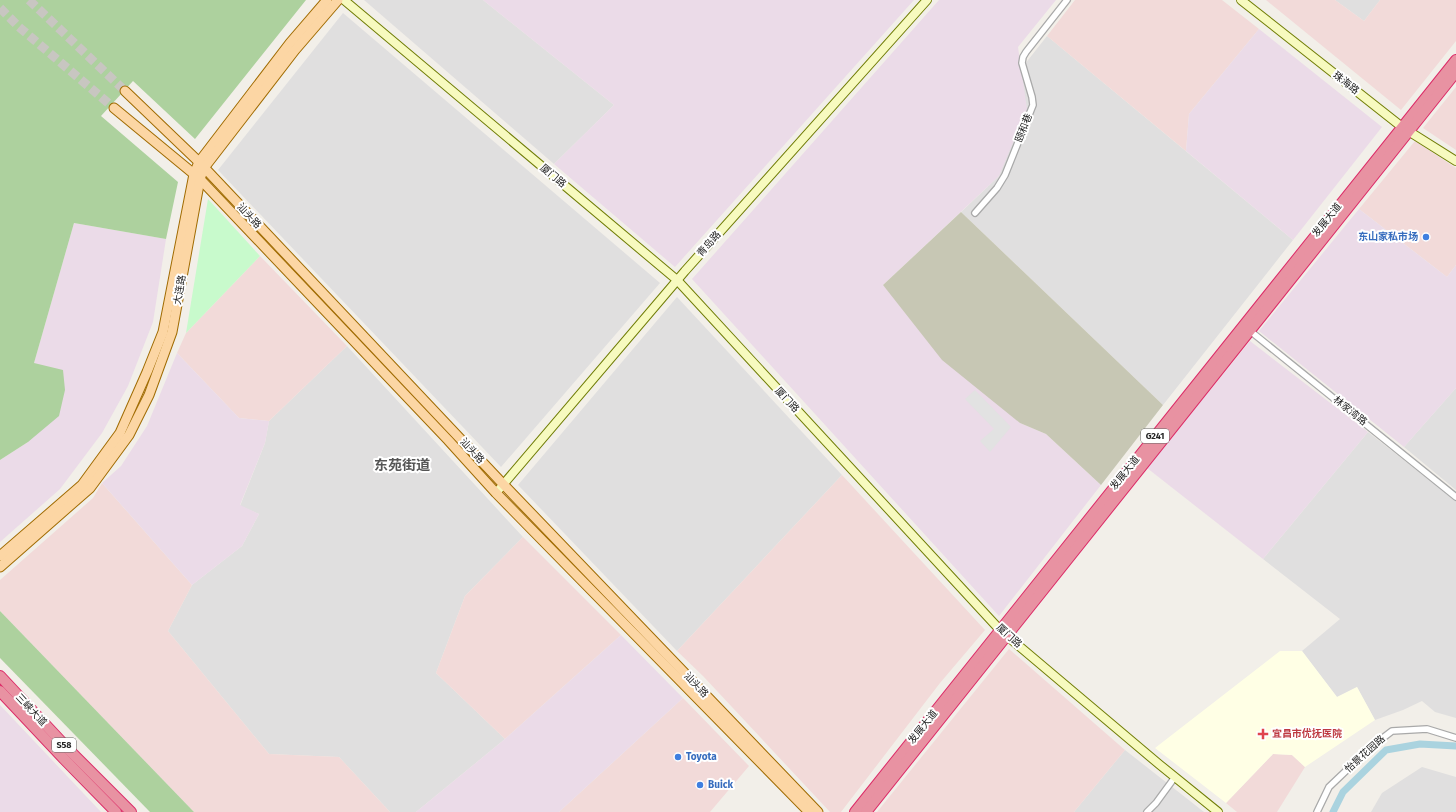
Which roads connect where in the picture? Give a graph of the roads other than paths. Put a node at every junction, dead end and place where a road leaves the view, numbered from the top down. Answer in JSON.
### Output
{"nodes":[{"id":1,"x":327,"y":0,"type":"edge"},
{"id":2,"x":338,"y":0,"type":"edge"},
{"id":3,"x":344,"y":0,"type":"edge"},
{"id":4,"x":927,"y":0,"type":"edge"},
{"id":5,"x":1066,"y":0,"type":"edge"},
{"id":6,"x":1241,"y":0,"type":"edge"},
{"id":7,"x":1248,"y":0,"type":"edge"},
{"id":8,"x":1456,"y":60,"type":"edge"},
{"id":9,"x":1456,"y":72,"type":"edge"},
{"id":10,"x":125,"y":91,"type":"tunnel mouth"},
{"id":11,"x":114,"y":108,"type":"tunnel mouth"},
{"id":12,"x":1407,"y":128,"type":"junction"},
{"id":13,"x":1456,"y":156,"type":"edge"},
{"id":14,"x":1456,"y":161,"type":"edge"},
{"id":15,"x":201,"y":165,"type":"junction"},
{"id":16,"x":197,"y":177,"type":"junction"},
{"id":17,"x":975,"y":212,"type":"dead end"},
{"id":18,"x":677,"y":280,"type":"junction"},
{"id":19,"x":1246,"y":328,"type":"junction"},
{"id":20,"x":503,"y":484,"type":"junction"},
{"id":21,"x":496,"y":493,"type":"junction"},
{"id":22,"x":1456,"y":497,"type":"edge"},
{"id":23,"x":0,"y":556,"type":"edge"},
{"id":24,"x":0,"y":567,"type":"edge"},
{"id":25,"x":1003,"y":632,"type":"junction"},
{"id":26,"x":0,"y":676,"type":"edge"},
{"id":27,"x":0,"y":691,"type":"edge"},
{"id":28,"x":1456,"y":738,"type":"edge"},
{"id":29,"x":1175,"y":777,"type":"junction"},
{"id":30,"x":116,"y":812,"type":"edge"},
{"id":31,"x":131,"y":812,"type":"edge"},
{"id":32,"x":810,"y":812,"type":"edge"},
{"id":33,"x":818,"y":812,"type":"edge"},
{"id":34,"x":855,"y":812,"type":"edge"},
{"id":35,"x":866,"y":812,"type":"edge"},
{"id":36,"x":1147,"y":812,"type":"edge"},
{"id":37,"x":1218,"y":812,"type":"edge"},
{"id":38,"x":1317,"y":812,"type":"edge"}],
"edges":[{"from":1,"to":15,"type":"main road","name":"大连路"},
{"from":2,"to":15,"type":"main road","name":"大连路"},
{"from":3,"to":18,"type":"street","name":"厦门路"},
{"from":4,"to":18,"type":"street","name":"青岛路"},
{"from":5,"to":17,"type":"street","name":"颐和巷"},
{"from":6,"to":12,"type":"street","name":"珠海路"},
{"from":7,"to":12,"type":"street","name":"珠海路"},
{"from":8,"to":12,"type":"highway","name":"发展大道","number":"G241"},
{"from":9,"to":12,"type":"highway","name":"发展大道","number":"G241"},
{"from":10,"to":15,"type":"main road","name":"汕头路"},
{"from":11,"to":16,"type":"main road","name":"汕头路"},
{"from":12,"to":13,"type":"street","name":"珠海路"},
{"from":12,"to":14,"type":"street","name":"珠海路"},
{"from":12,"to":19,"type":"highway","name":"发展大道","number":"G241"},
{"from":15,"to":16,"type":"main road","name":"大连路"},
{"from":15,"to":20,"type":"main road","name":"汕头路"},
{"from":16,"to":21,"type":"main road","name":"汕头路"},
{"from":16,"to":23,"type":"main road","name":"大连路"},
{"from":16,"to":24,"type":"main road","name":"大连路"},
{"from":18,"to":20,"type":"street","name":"青岛路"},
{"from":18,"to":25,"type":"street","name":"厦门路"},
{"from":19,"to":22,"type":"street","name":"林家湾路"},
{"from":19,"to":25,"type":"highway","name":"发展大道","number":"G241"},
{"from":20,"to":21,"type":"street","name":"青岛路"},
{"from":20,"to":33,"type":"main road","name":"汕头路"},
{"from":21,"to":32,"type":"main road","name":"汕头路"},
{"from":25,"to":29,"type":"street","name":"厦门路"},
{"from":25,"to":34,"type":"highway","name":"发展大道","number":"G241"},
{"from":25,"to":35,"type":"highway","name":"发展大道","number":"G241"},
{"from":26,"to":31,"type":"highway","name":"三峡大道","number":"S58"},
{"from":27,"to":30,"type":"highway","name":"三峡大道","number":"S58"},
{"from":28,"to":38,"type":"street","name":"怡景花园路"},
{"from":29,"to":36,"type":"street"},
{"from":29,"to":37,"type":"street","name":"厦门路"}]}
